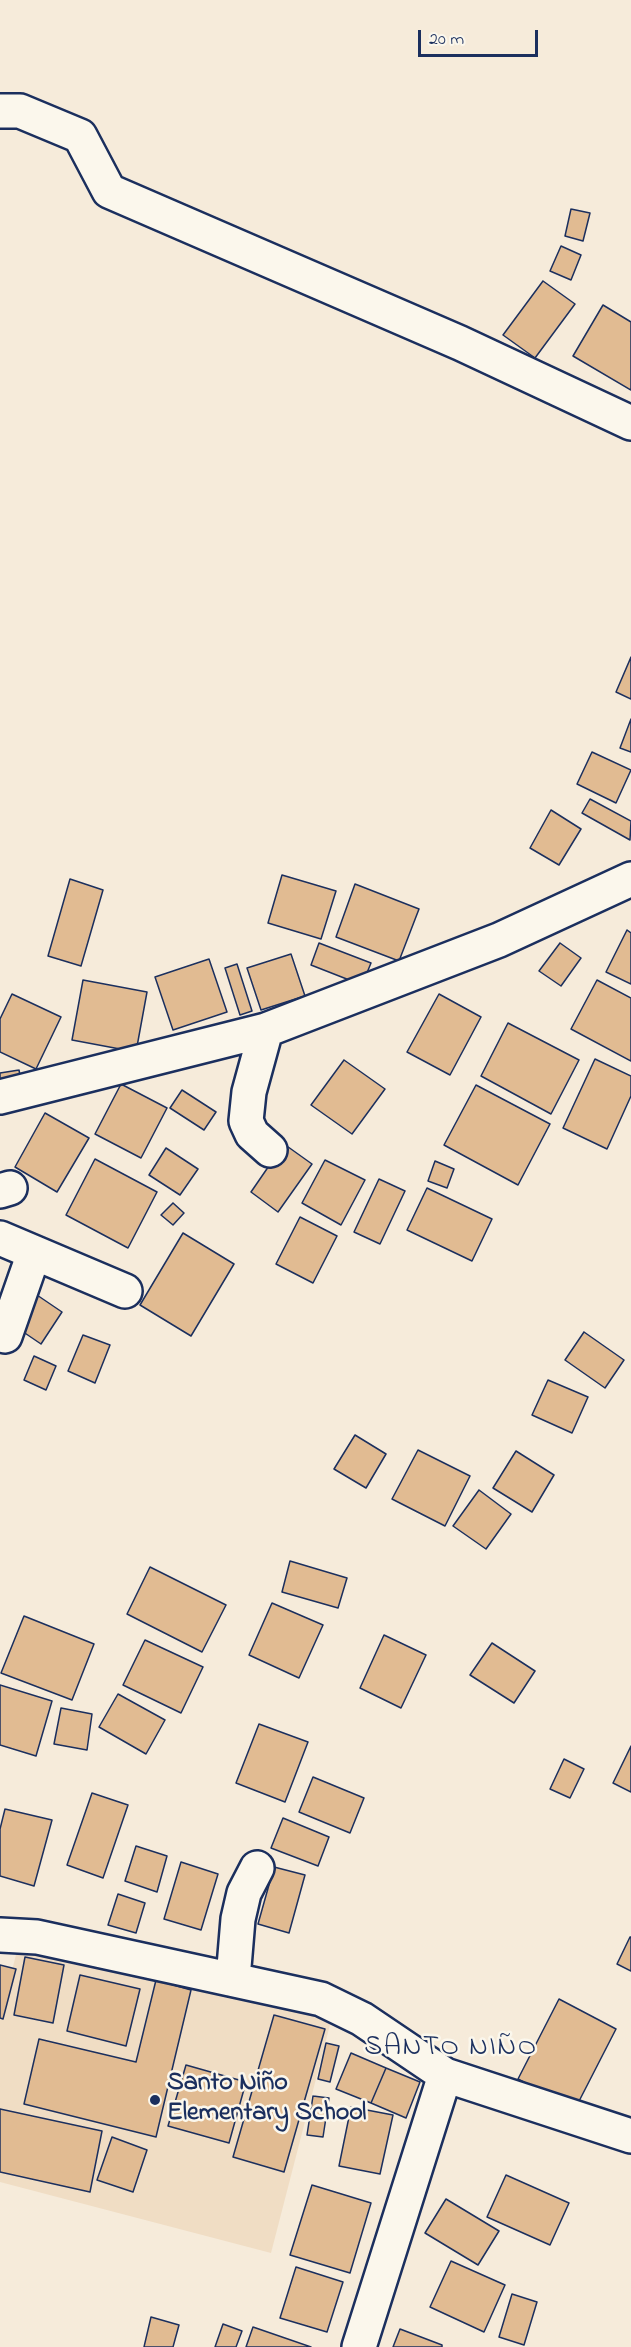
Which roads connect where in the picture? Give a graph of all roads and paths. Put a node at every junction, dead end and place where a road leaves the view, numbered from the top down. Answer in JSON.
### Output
{"nodes":[{"id":1,"x":0,"y":111,"type":"edge"},
{"id":2,"x":631,"y":423,"type":"edge"},
{"id":3,"x":631,"y":879,"type":"edge"},
{"id":4,"x":266,"y":1030,"type":"junction"},
{"id":5,"x":0,"y":1097,"type":"edge"},
{"id":6,"x":270,"y":1150,"type":"dead end"},
{"id":7,"x":0,"y":1238,"type":"edge"},
{"id":8,"x":34,"y":1253,"type":"junction"},
{"id":9,"x":125,"y":1292,"type":"dead end"},
{"id":10,"x":5,"y":1336,"type":"dead end"},
{"id":11,"x":257,"y":1868,"type":"dead end"},
{"id":12,"x":0,"y":1935,"type":"edge"},
{"id":13,"x":233,"y":1979,"type":"junction"},
{"id":14,"x":445,"y":2075,"type":"junction"},
{"id":15,"x":631,"y":2136,"type":"edge"},
{"id":16,"x":359,"y":2347,"type":"edge"}],
"edges":[{"from":1,"to":2,"type":"street"},
{"from":3,"to":4,"type":"street"},
{"from":4,"to":5,"type":"street"},
{"from":4,"to":6,"type":"street"},
{"from":7,"to":8,"type":"street"},
{"from":8,"to":9,"type":"street"},
{"from":8,"to":10,"type":"street"},
{"from":11,"to":13,"type":"street"},
{"from":12,"to":13,"type":"street"},
{"from":13,"to":14,"type":"street"},
{"from":14,"to":15,"type":"street"},
{"from":14,"to":16,"type":"street"}]}
